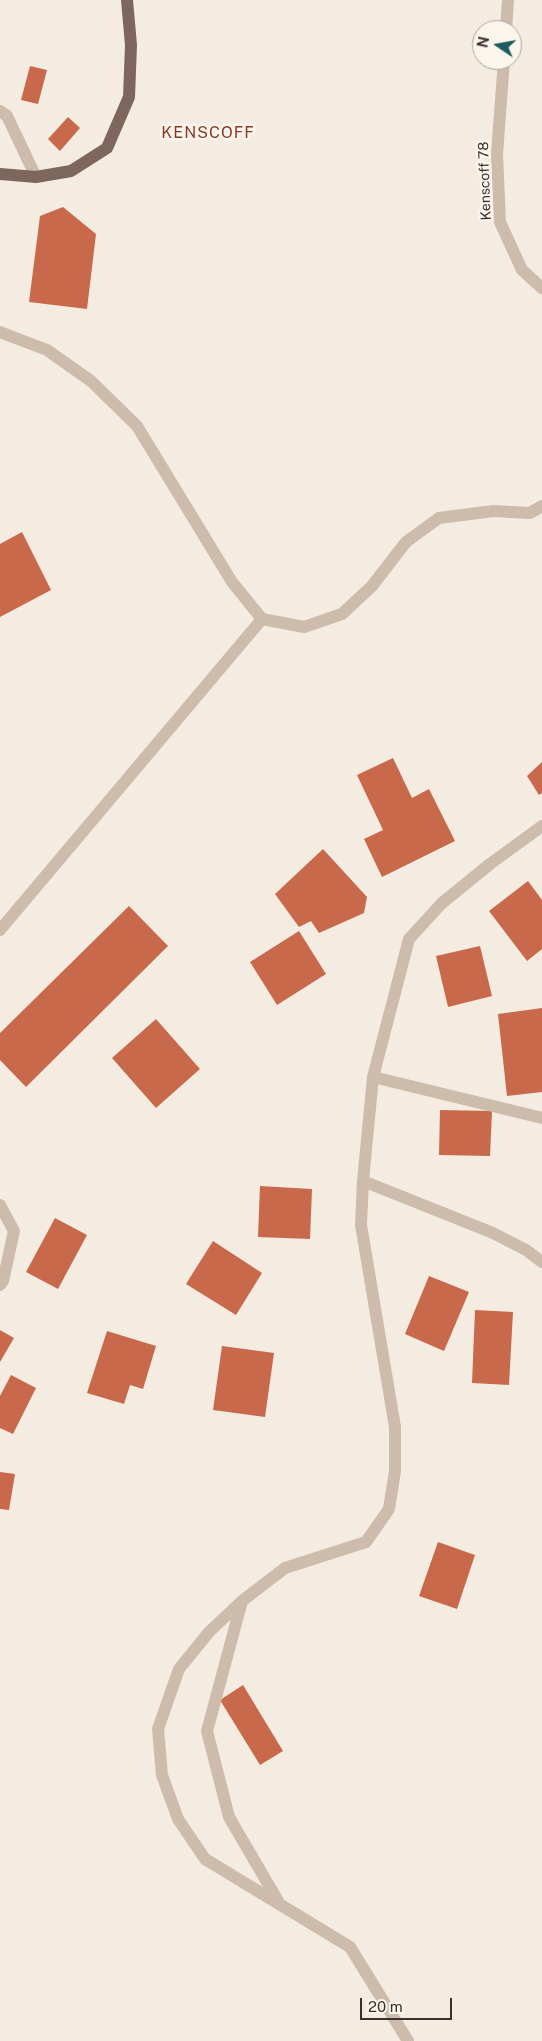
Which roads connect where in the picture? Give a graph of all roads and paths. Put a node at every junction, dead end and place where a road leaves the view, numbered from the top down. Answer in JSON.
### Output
{"nodes":[{"id":1,"x":127,"y":0,"type":"edge"},
{"id":2,"x":508,"y":0,"type":"edge"},
{"id":3,"x":507,"y":20,"type":"edge"},
{"id":4,"x":503,"y":70,"type":"edge"},
{"id":5,"x":0,"y":111,"type":"edge"},
{"id":6,"x":0,"y":174,"type":"edge"},
{"id":7,"x":36,"y":178,"type":"junction"},
{"id":8,"x":542,"y":288,"type":"edge"},
{"id":9,"x":0,"y":332,"type":"edge"},
{"id":10,"x":542,"y":506,"type":"edge"},
{"id":11,"x":262,"y":619,"type":"junction"},
{"id":12,"x":542,"y":826,"type":"edge"},
{"id":13,"x":0,"y":930,"type":"edge"},
{"id":14,"x":373,"y":1077,"type":"junction"},
{"id":15,"x":542,"y":1118,"type":"edge"},
{"id":16,"x":363,"y":1181,"type":"junction"},
{"id":17,"x":0,"y":1205,"type":"edge"},
{"id":18,"x":542,"y":1262,"type":"edge"},
{"id":19,"x":0,"y":1285,"type":"edge"},
{"id":20,"x":242,"y":1601,"type":"junction"},
{"id":21,"x":278,"y":1902,"type":"junction"},
{"id":22,"x":408,"y":2041,"type":"edge"}],
"edges":[{"from":1,"to":7,"type":"main road"},
{"from":2,"to":3,"type":"street"},
{"from":4,"to":8,"type":"street","name":"Kenscoff 78"},
{"from":5,"to":7,"type":"street"},
{"from":6,"to":7,"type":"main road"},
{"from":9,"to":11,"type":"street"},
{"from":10,"to":11,"type":"street"},
{"from":11,"to":13,"type":"street"},
{"from":12,"to":14,"type":"street"},
{"from":14,"to":15,"type":"street"},
{"from":14,"to":16,"type":"street"},
{"from":16,"to":18,"type":"street"},
{"from":16,"to":20,"type":"street"},
{"from":17,"to":19,"type":"street"},
{"from":20,"to":21,"type":"street"},
{"from":20,"to":21,"type":"street"},
{"from":21,"to":22,"type":"street"}]}
